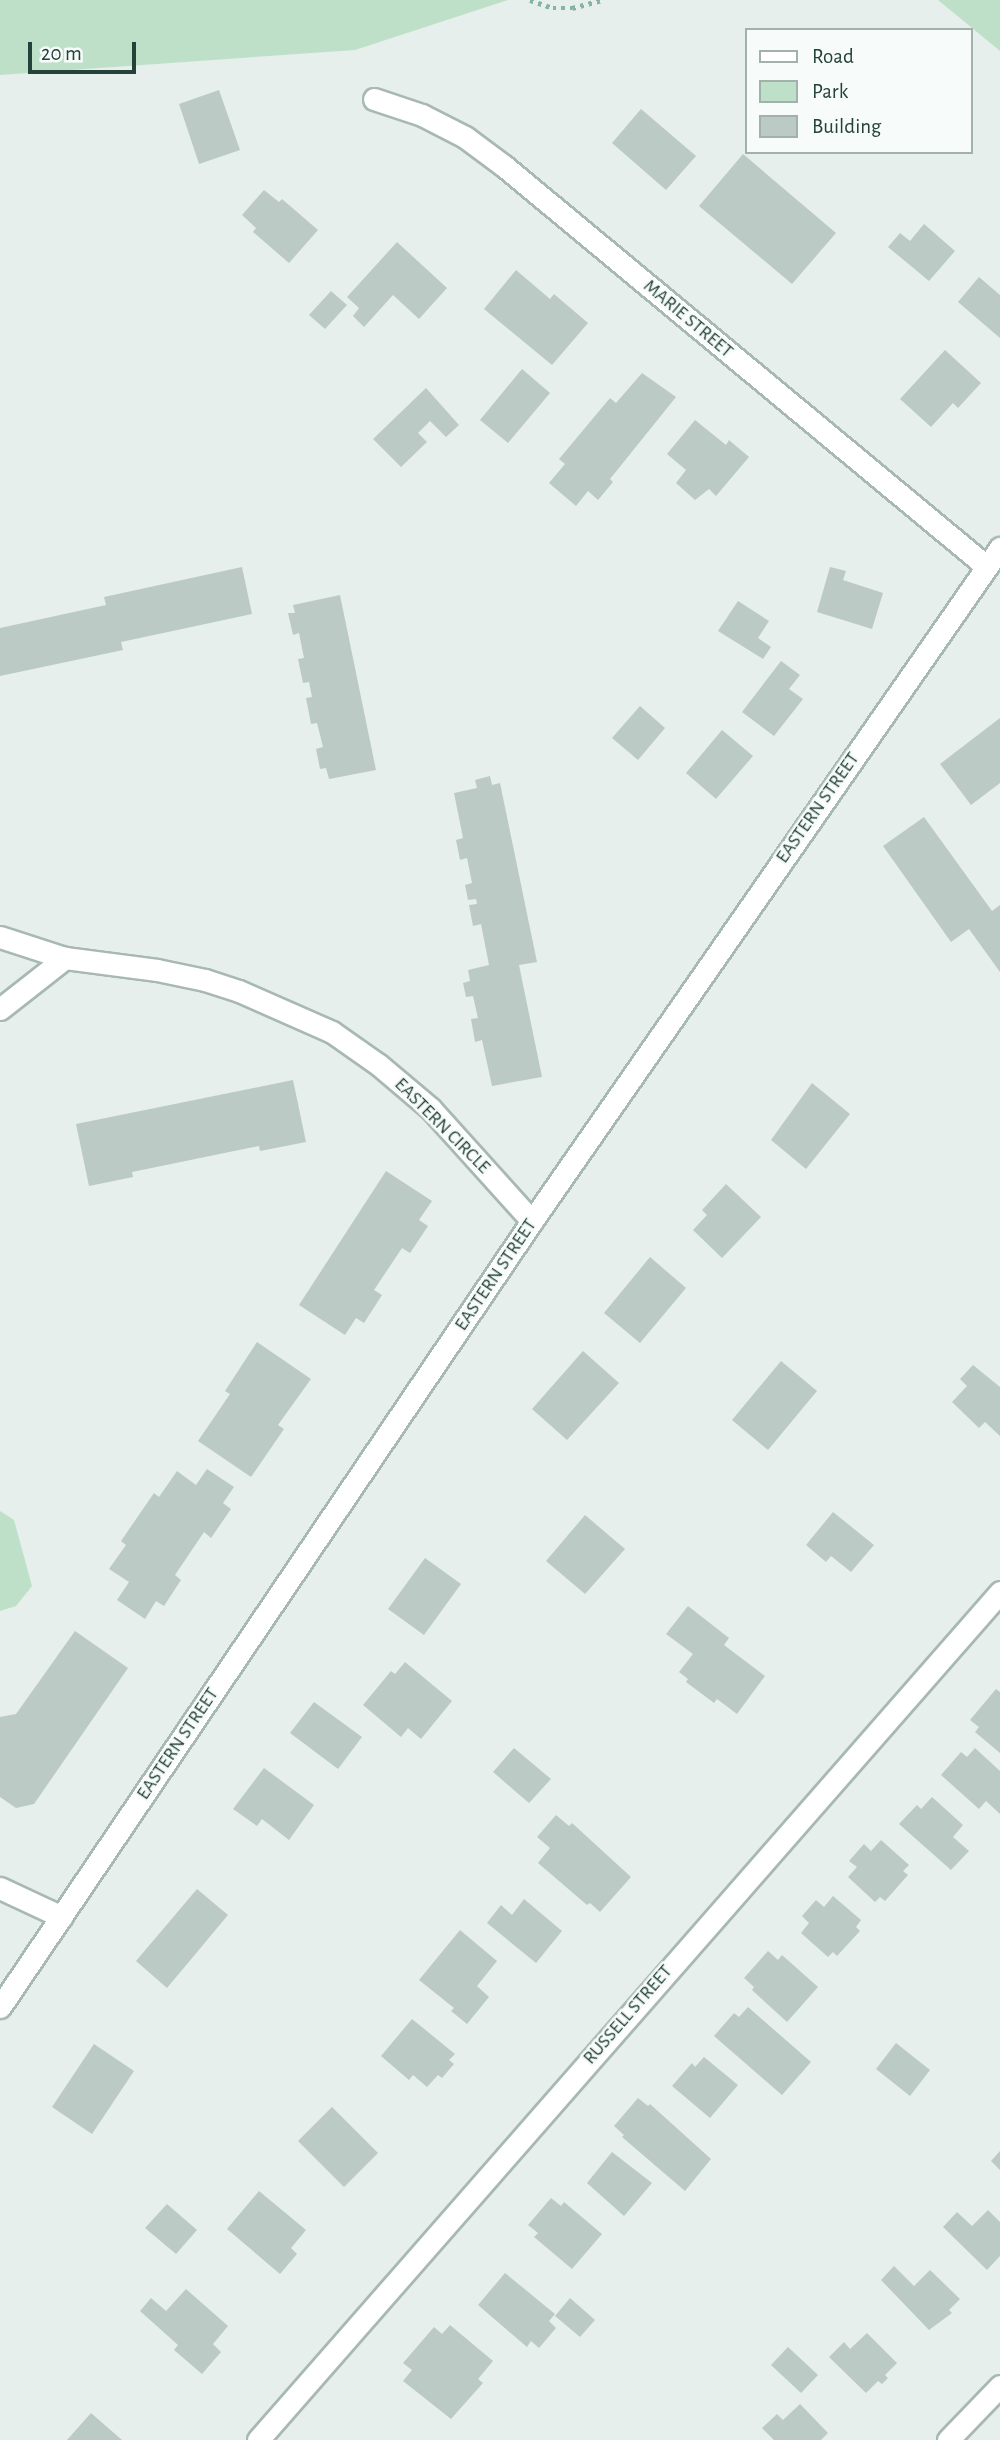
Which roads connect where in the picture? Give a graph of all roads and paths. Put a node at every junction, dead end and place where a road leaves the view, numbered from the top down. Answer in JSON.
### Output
{"nodes":[{"id":1,"x":530,"y":0,"type":"edge"},
{"id":2,"x":601,"y":0,"type":"edge"},
{"id":3,"x":374,"y":99,"type":"dead end"},
{"id":4,"x":1000,"y":548,"type":"edge"},
{"id":5,"x":986,"y":566,"type":"junction"},
{"id":6,"x":0,"y":937,"type":"edge"},
{"id":7,"x":65,"y":958,"type":"junction"},
{"id":8,"x":0,"y":1009,"type":"edge"},
{"id":9,"x":533,"y":1221,"type":"junction"},
{"id":10,"x":1000,"y":1592,"type":"edge"},
{"id":11,"x":0,"y":1888,"type":"edge"},
{"id":12,"x":62,"y":1917,"type":"junction"},
{"id":13,"x":0,"y":2007,"type":"edge"},
{"id":14,"x":1000,"y":2386,"type":"edge"},
{"id":15,"x":258,"y":2440,"type":"edge"},
{"id":16,"x":948,"y":2440,"type":"edge"}],
"edges":[{"from":1,"to":2,"type":"path"},
{"from":3,"to":5,"type":"street","name":"MARIE STREET"},
{"from":4,"to":5,"type":"street","name":"EASTERN STREET"},
{"from":5,"to":9,"type":"street","name":"EASTERN STREET"},
{"from":6,"to":7,"type":"street","name":"EASTERN CIRCLE"},
{"from":7,"to":8,"type":"street"},
{"from":7,"to":9,"type":"street","name":"EASTERN CIRCLE"},
{"from":9,"to":12,"type":"street","name":"EASTERN STREET"},
{"from":10,"to":15,"type":"street","name":"RUSSELL STREET"},
{"from":11,"to":12,"type":"street"},
{"from":12,"to":13,"type":"street","name":"EASTERN STREET"},
{"from":14,"to":16,"type":"street"}]}
